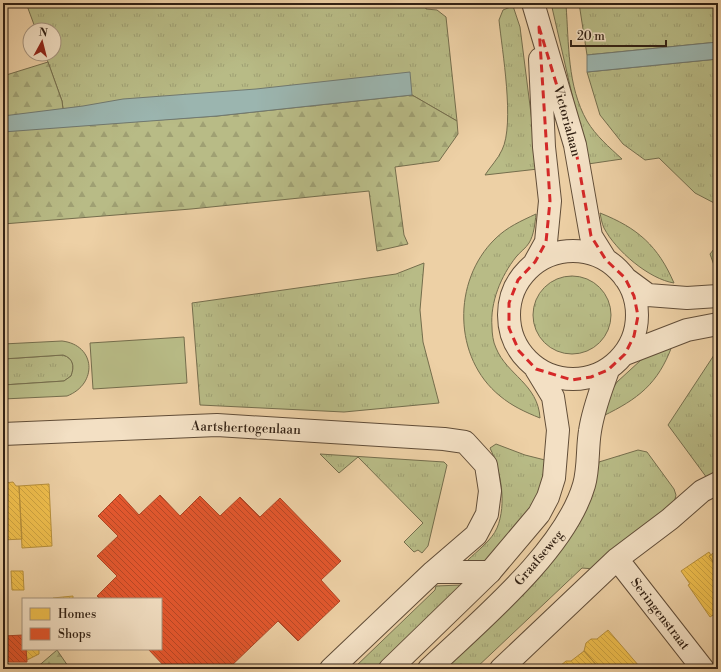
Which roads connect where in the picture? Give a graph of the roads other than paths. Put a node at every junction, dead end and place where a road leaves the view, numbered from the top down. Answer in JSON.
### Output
{"nodes":[{"id":1,"x":533,"y":3,"type":"edge"},
{"id":2,"x":539,"y":26,"type":"junction"},
{"id":3,"x":606,"y":260,"type":"junction"},
{"id":4,"x":535,"y":262,"type":"junction"},
{"id":5,"x":625,"y":278,"type":"junction"},
{"id":6,"x":718,"y":296,"type":"edge"},
{"id":7,"x":718,"y":324,"type":"edge"},
{"id":8,"x":625,"y":354,"type":"junction"},
{"id":9,"x":536,"y":369,"type":"junction"},
{"id":10,"x":608,"y":370,"type":"junction"},
{"id":11,"x":3,"y":434,"type":"edge"},
{"id":12,"x":718,"y":483,"type":"edge"},
{"id":13,"x":617,"y":559,"type":"junction"},
{"id":14,"x":433,"y":572,"type":"junction"},
{"id":15,"x":490,"y":572,"type":"junction"},
{"id":16,"x":331,"y":669,"type":"edge"},
{"id":17,"x":390,"y":669,"type":"edge"},
{"id":18,"x":428,"y":669,"type":"edge"},
{"id":19,"x":501,"y":669,"type":"edge"},
{"id":20,"x":703,"y":669,"type":"edge"}],
"edges":[{"from":1,"to":2,"type":"street","name":"Victorialaan"},
{"from":2,"to":3,"type":"street","name":"Victorialaan"},
{"from":2,"to":4,"type":"street","name":"Victorialaan"},
{"from":3,"to":4,"type":"street"},
{"from":3,"to":5,"type":"street"},
{"from":4,"to":9,"type":"street"},
{"from":5,"to":6,"type":"street"},
{"from":5,"to":8,"type":"street"},
{"from":7,"to":8,"type":"street"},
{"from":8,"to":10,"type":"street"},
{"from":9,"to":10,"type":"street"},
{"from":9,"to":15,"type":"street"},
{"from":10,"to":18,"type":"street","name":"Graafseweg"},
{"from":11,"to":14,"type":"street","name":"Aartshertogenlaan"},
{"from":12,"to":13,"type":"street"},
{"from":13,"to":19,"type":"street"},
{"from":13,"to":20,"type":"street","name":"Seringenstraat"},
{"from":14,"to":15,"type":"street"},
{"from":14,"to":16,"type":"street"},
{"from":15,"to":17,"type":"street"}]}
